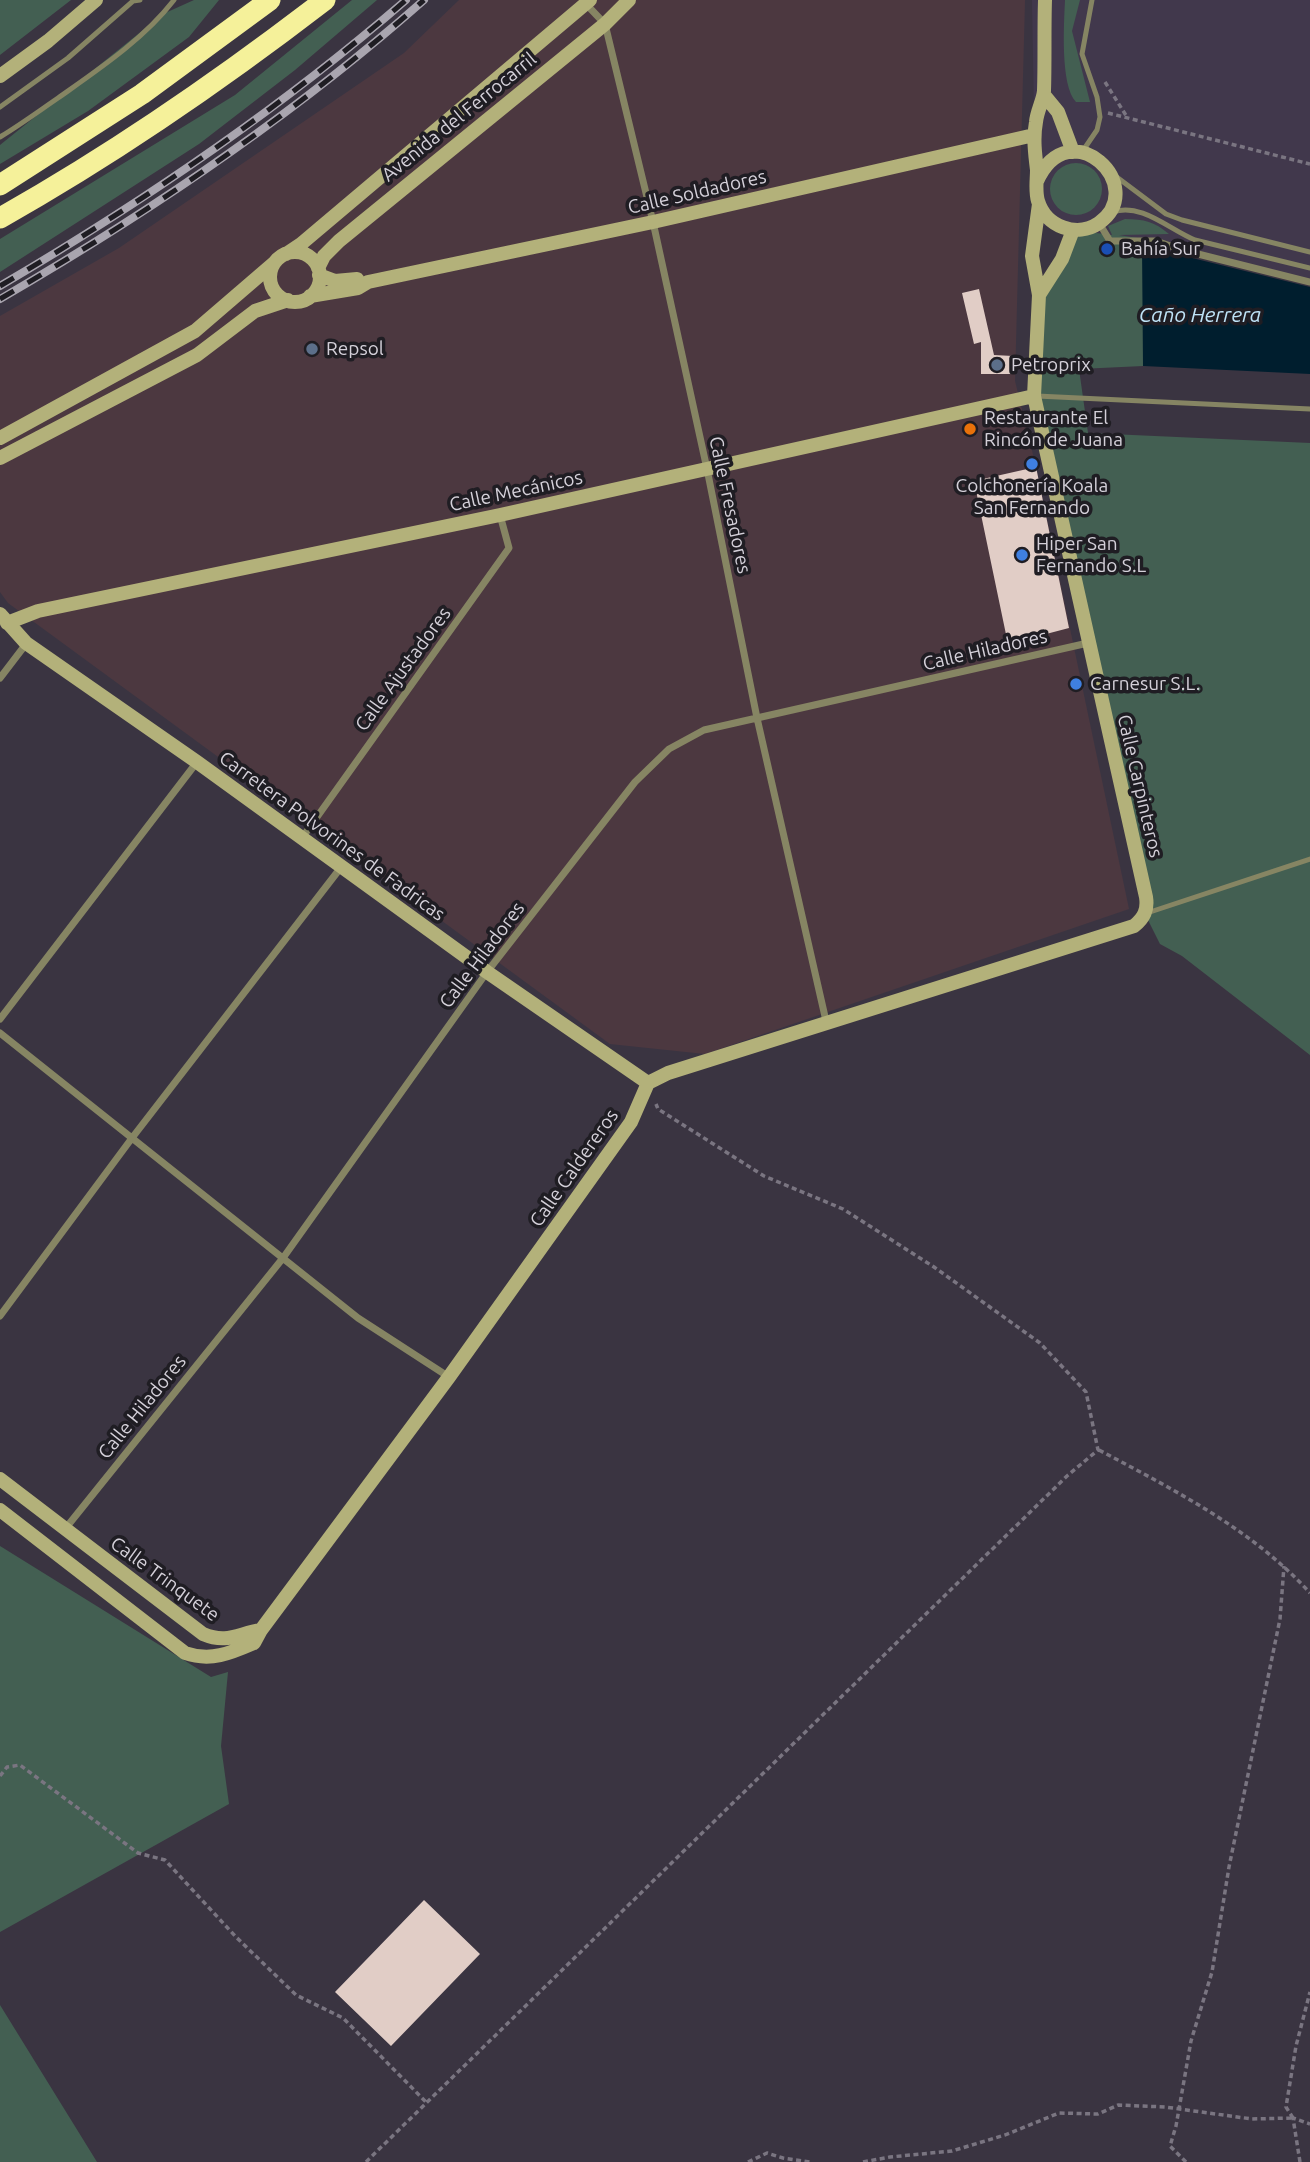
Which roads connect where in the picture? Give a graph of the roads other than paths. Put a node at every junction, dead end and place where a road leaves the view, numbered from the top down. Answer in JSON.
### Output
{"nodes":[{"id":1,"x":96,"y":0,"type":"edge"},
{"id":2,"x":141,"y":0,"type":"edge"},
{"id":3,"x":174,"y":0,"type":"edge"},
{"id":4,"x":270,"y":0,"type":"edge"},
{"id":5,"x":325,"y":0,"type":"edge"},
{"id":6,"x":629,"y":0,"type":"edge"},
{"id":7,"x":1045,"y":0,"type":"edge"},
{"id":8,"x":1092,"y":0,"type":"edge"},
{"id":9,"x":588,"y":2,"type":"edge"},
{"id":10,"x":605,"y":24,"type":"junction"},
{"id":11,"x":0,"y":76,"type":"edge"},
{"id":12,"x":1044,"y":95,"type":"junction"},
{"id":13,"x":0,"y":107,"type":"edge"},
{"id":14,"x":1034,"y":135,"type":"junction"},
{"id":15,"x":0,"y":137,"type":"edge"},
{"id":16,"x":1077,"y":152,"type":"junction"},
{"id":17,"x":1110,"y":171,"type":"junction"},
{"id":18,"x":1038,"y":181,"type":"junction"},
{"id":19,"x":0,"y":184,"type":"edge"},
{"id":20,"x":1039,"y":205,"type":"junction"},
{"id":21,"x":0,"y":218,"type":"edge"},
{"id":22,"x":1103,"y":218,"type":"junction"},
{"id":23,"x":653,"y":222,"type":"junction"},
{"id":24,"x":1073,"y":230,"type":"junction"},
{"id":25,"x":1310,"y":252,"type":"edge"},
{"id":26,"x":286,"y":254,"type":"junction"},
{"id":27,"x":274,"y":263,"type":"junction"},
{"id":28,"x":1310,"y":268,"type":"edge"},
{"id":29,"x":319,"y":271,"type":"junction"},
{"id":30,"x":368,"y":282,"type":"junction"},
{"id":31,"x":1310,"y":282,"type":"edge"},
{"id":32,"x":1039,"y":295,"type":"junction"},
{"id":33,"x":310,"y":296,"type":"junction"},
{"id":34,"x":288,"y":300,"type":"junction"},
{"id":35,"x":1034,"y":396,"type":"junction"},
{"id":36,"x":1310,"y":408,"type":"edge"},
{"id":37,"x":0,"y":438,"type":"edge"},
{"id":38,"x":0,"y":458,"type":"edge"},
{"id":39,"x":707,"y":469,"type":"junction"},
{"id":40,"x":500,"y":515,"type":"junction"},
{"id":41,"x":4,"y":619,"type":"edge"},
{"id":42,"x":26,"y":643,"type":"junction"},
{"id":43,"x":1088,"y":643,"type":"junction"},
{"id":44,"x":0,"y":678,"type":"edge"},
{"id":45,"x":757,"y":718,"type":"junction"},
{"id":46,"x":197,"y":762,"type":"junction"},
{"id":47,"x":302,"y":838,"type":"junction"},
{"id":48,"x":1310,"y":859,"type":"edge"},
{"id":49,"x":342,"y":866,"type":"junction"},
{"id":50,"x":1145,"y":914,"type":"junction"},
{"id":51,"x":487,"y":972,"type":"junction"},
{"id":52,"x":0,"y":1019,"type":"edge"},
{"id":53,"x":825,"y":1021,"type":"junction"},
{"id":54,"x":0,"y":1033,"type":"edge"},
{"id":55,"x":648,"y":1083,"type":"junction"},
{"id":56,"x":132,"y":1138,"type":"junction"},
{"id":57,"x":283,"y":1258,"type":"junction"},
{"id":58,"x":0,"y":1316,"type":"edge"},
{"id":59,"x":449,"y":1377,"type":"junction"},
{"id":60,"x":0,"y":1479,"type":"edge"},
{"id":61,"x":0,"y":1510,"type":"edge"},
{"id":62,"x":65,"y":1529,"type":"junction"},
{"id":63,"x":261,"y":1630,"type":"junction"}],
"edges":[{"from":1,"to":11,"type":"street"},
{"from":2,"to":13,"type":"lane"},
{"from":3,"to":15,"type":"lane"},
{"from":4,"to":19,"type":"highway"},
{"from":5,"to":21,"type":"highway"},
{"from":6,"to":10,"type":"street","name":"Avenida del Ferrocarril"},
{"from":7,"to":12,"type":"street"},
{"from":8,"to":16,"type":"lane"},
{"from":9,"to":10,"type":"street","name":"Calle Fresadores"},
{"from":9,"to":26,"type":"street","name":"Avenida del Ferrocarril"},
{"from":10,"to":23,"type":"street","name":"Calle Fresadores"},
{"from":10,"to":29,"type":"street","name":"Avenida del Ferrocarril"},
{"from":12,"to":14,"type":"street"},
{"from":12,"to":16,"type":"street"},
{"from":14,"to":18,"type":"street"},
{"from":14,"to":23,"type":"street","name":"Calle Soldadores"},
{"from":16,"to":17,"type":"street"},
{"from":16,"to":18,"type":"street"},
{"from":17,"to":22,"type":"street"},
{"from":17,"to":25,"type":"lane"},
{"from":18,"to":20,"type":"street"},
{"from":20,"to":24,"type":"street"},
{"from":20,"to":32,"type":"street"},
{"from":22,"to":24,"type":"street"},
{"from":22,"to":28,"type":"lane"},
{"from":22,"to":31,"type":"street"},
{"from":23,"to":30,"type":"street","name":"Calle Soldadores"},
{"from":23,"to":39,"type":"street","name":"Calle Fresadores"},
{"from":24,"to":32,"type":"street"},
{"from":26,"to":27,"type":"street","name":"Avenida del Ferrocarril"},
{"from":26,"to":29,"type":"street"},
{"from":27,"to":34,"type":"street"},
{"from":27,"to":37,"type":"street","name":"Avenida del Ferrocarril"},
{"from":29,"to":30,"type":"street","name":"Calle Soldadores"},
{"from":29,"to":33,"type":"street","name":"Avenida del Ferrocarril"},
{"from":30,"to":33,"type":"street","name":"Calle Soldadores"},
{"from":32,"to":35,"type":"street","name":"Calle Carpinteros"},
{"from":33,"to":34,"type":"street"},
{"from":34,"to":38,"type":"street"},
{"from":35,"to":36,"type":"lane"},
{"from":35,"to":39,"type":"street","name":"Calle Mecánicos"},
{"from":35,"to":43,"type":"street","name":"Calle Carpinteros"},
{"from":39,"to":40,"type":"street","name":"Calle Mecánicos"},
{"from":39,"to":45,"type":"street","name":"Calle Fresadores"},
{"from":40,"to":41,"type":"street","name":"Calle Mecánicos"},
{"from":40,"to":47,"type":"street","name":"Calle Ajustadores"},
{"from":41,"to":42,"type":"street","name":"Carretera Polvorines de Fadricas"},
{"from":42,"to":44,"type":"street"},
{"from":42,"to":46,"type":"street","name":"Carretera Polvorines de Fadricas"},
{"from":43,"to":45,"type":"street","name":"Calle Hiladores"},
{"from":43,"to":50,"type":"street","name":"Calle Carpinteros"},
{"from":45,"to":51,"type":"street","name":"Calle Hiladores"},
{"from":45,"to":53,"type":"street","name":"Calle Fresadores"},
{"from":46,"to":47,"type":"street","name":"Carretera Polvorines de Fadricas"},
{"from":46,"to":52,"type":"street"},
{"from":47,"to":49,"type":"street","name":"Carretera Polvorines de Fadricas"},
{"from":48,"to":50,"type":"lane"},
{"from":49,"to":51,"type":"street","name":"Carretera Polvorines de Fadricas"},
{"from":49,"to":56,"type":"street"},
{"from":50,"to":53,"type":"street"},
{"from":51,"to":55,"type":"street","name":"Carretera Polvorines de Fadricas"},
{"from":51,"to":57,"type":"street","name":"Calle Hiladores"},
{"from":53,"to":55,"type":"street"},
{"from":54,"to":56,"type":"street"},
{"from":55,"to":59,"type":"street","name":"Calle Caldereros"},
{"from":56,"to":57,"type":"street"},
{"from":56,"to":58,"type":"street"},
{"from":57,"to":59,"type":"street"},
{"from":57,"to":62,"type":"street","name":"Calle Hiladores"},
{"from":59,"to":63,"type":"street","name":"Calle Caldereros"},
{"from":60,"to":62,"type":"street","name":"Calle Trinquete"},
{"from":61,"to":63,"type":"street"},
{"from":62,"to":63,"type":"street","name":"Calle Trinquete"}]}
